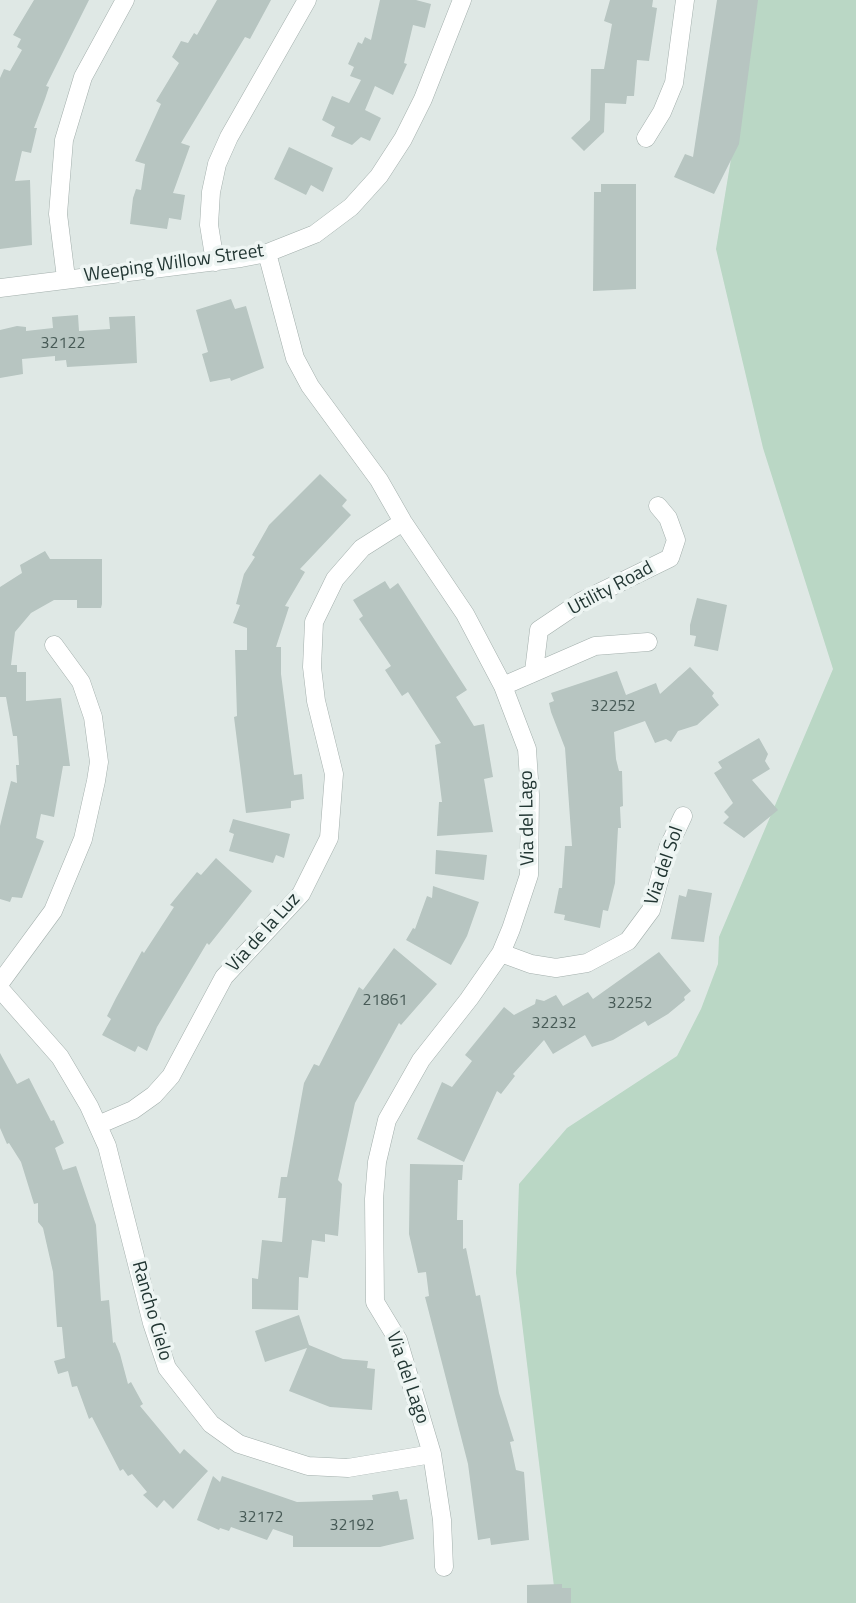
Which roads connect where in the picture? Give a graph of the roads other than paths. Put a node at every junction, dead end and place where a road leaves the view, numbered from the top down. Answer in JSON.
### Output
{"nodes":[{"id":1,"x":125,"y":0,"type":"edge"},
{"id":2,"x":307,"y":0,"type":"edge"},
{"id":3,"x":462,"y":0,"type":"edge"},
{"id":4,"x":685,"y":0,"type":"edge"},
{"id":5,"x":646,"y":138,"type":"dead end"},
{"id":6,"x":267,"y":253,"type":"junction"},
{"id":7,"x":215,"y":262,"type":"junction"},
{"id":8,"x":66,"y":278,"type":"junction"},
{"id":9,"x":0,"y":288,"type":"edge"},
{"id":10,"x":659,"y":506,"type":"dead end"},
{"id":11,"x":402,"y":522,"type":"junction"},
{"id":12,"x":648,"y":642,"type":"dead end"},
{"id":13,"x":54,"y":645,"type":"dead end"},
{"id":14,"x":534,"y":671,"type":"junction"},
{"id":15,"x":503,"y":686,"type":"junction"},
{"id":16,"x":682,"y":816,"type":"dead end"},
{"id":17,"x":501,"y":953,"type":"junction"},
{"id":18,"x":0,"y":983,"type":"edge"},
{"id":19,"x":0,"y":989,"type":"edge"},
{"id":20,"x":98,"y":1125,"type":"junction"},
{"id":21,"x":432,"y":1454,"type":"junction"},
{"id":22,"x":444,"y":1567,"type":"dead end"}],
"edges":[{"from":1,"to":8,"type":"street"},
{"from":2,"to":7,"type":"street"},
{"from":3,"to":6,"type":"street","name":"Weeping Willow Street"},
{"from":4,"to":5,"type":"street"},
{"from":6,"to":7,"type":"street","name":"Weeping Willow Street"},
{"from":6,"to":11,"type":"street","name":"Via del Lago"},
{"from":7,"to":8,"type":"street","name":"Weeping Willow Street"},
{"from":8,"to":9,"type":"street","name":"Weeping Willow Street"},
{"from":10,"to":14,"type":"street","name":"Utility Road"},
{"from":11,"to":15,"type":"street","name":"Via del Lago"},
{"from":11,"to":20,"type":"street","name":"Via de la Luz"},
{"from":12,"to":14,"type":"street"},
{"from":13,"to":18,"type":"street"},
{"from":14,"to":15,"type":"street"},
{"from":15,"to":17,"type":"street","name":"Via del Lago"},
{"from":16,"to":17,"type":"street","name":"Via del Sol"},
{"from":17,"to":21,"type":"street","name":"Via del Lago"},
{"from":19,"to":20,"type":"street","name":"Rancho Cielo"},
{"from":20,"to":21,"type":"street","name":"Rancho Cielo"},
{"from":21,"to":22,"type":"street","name":"Via del Lago"}]}
